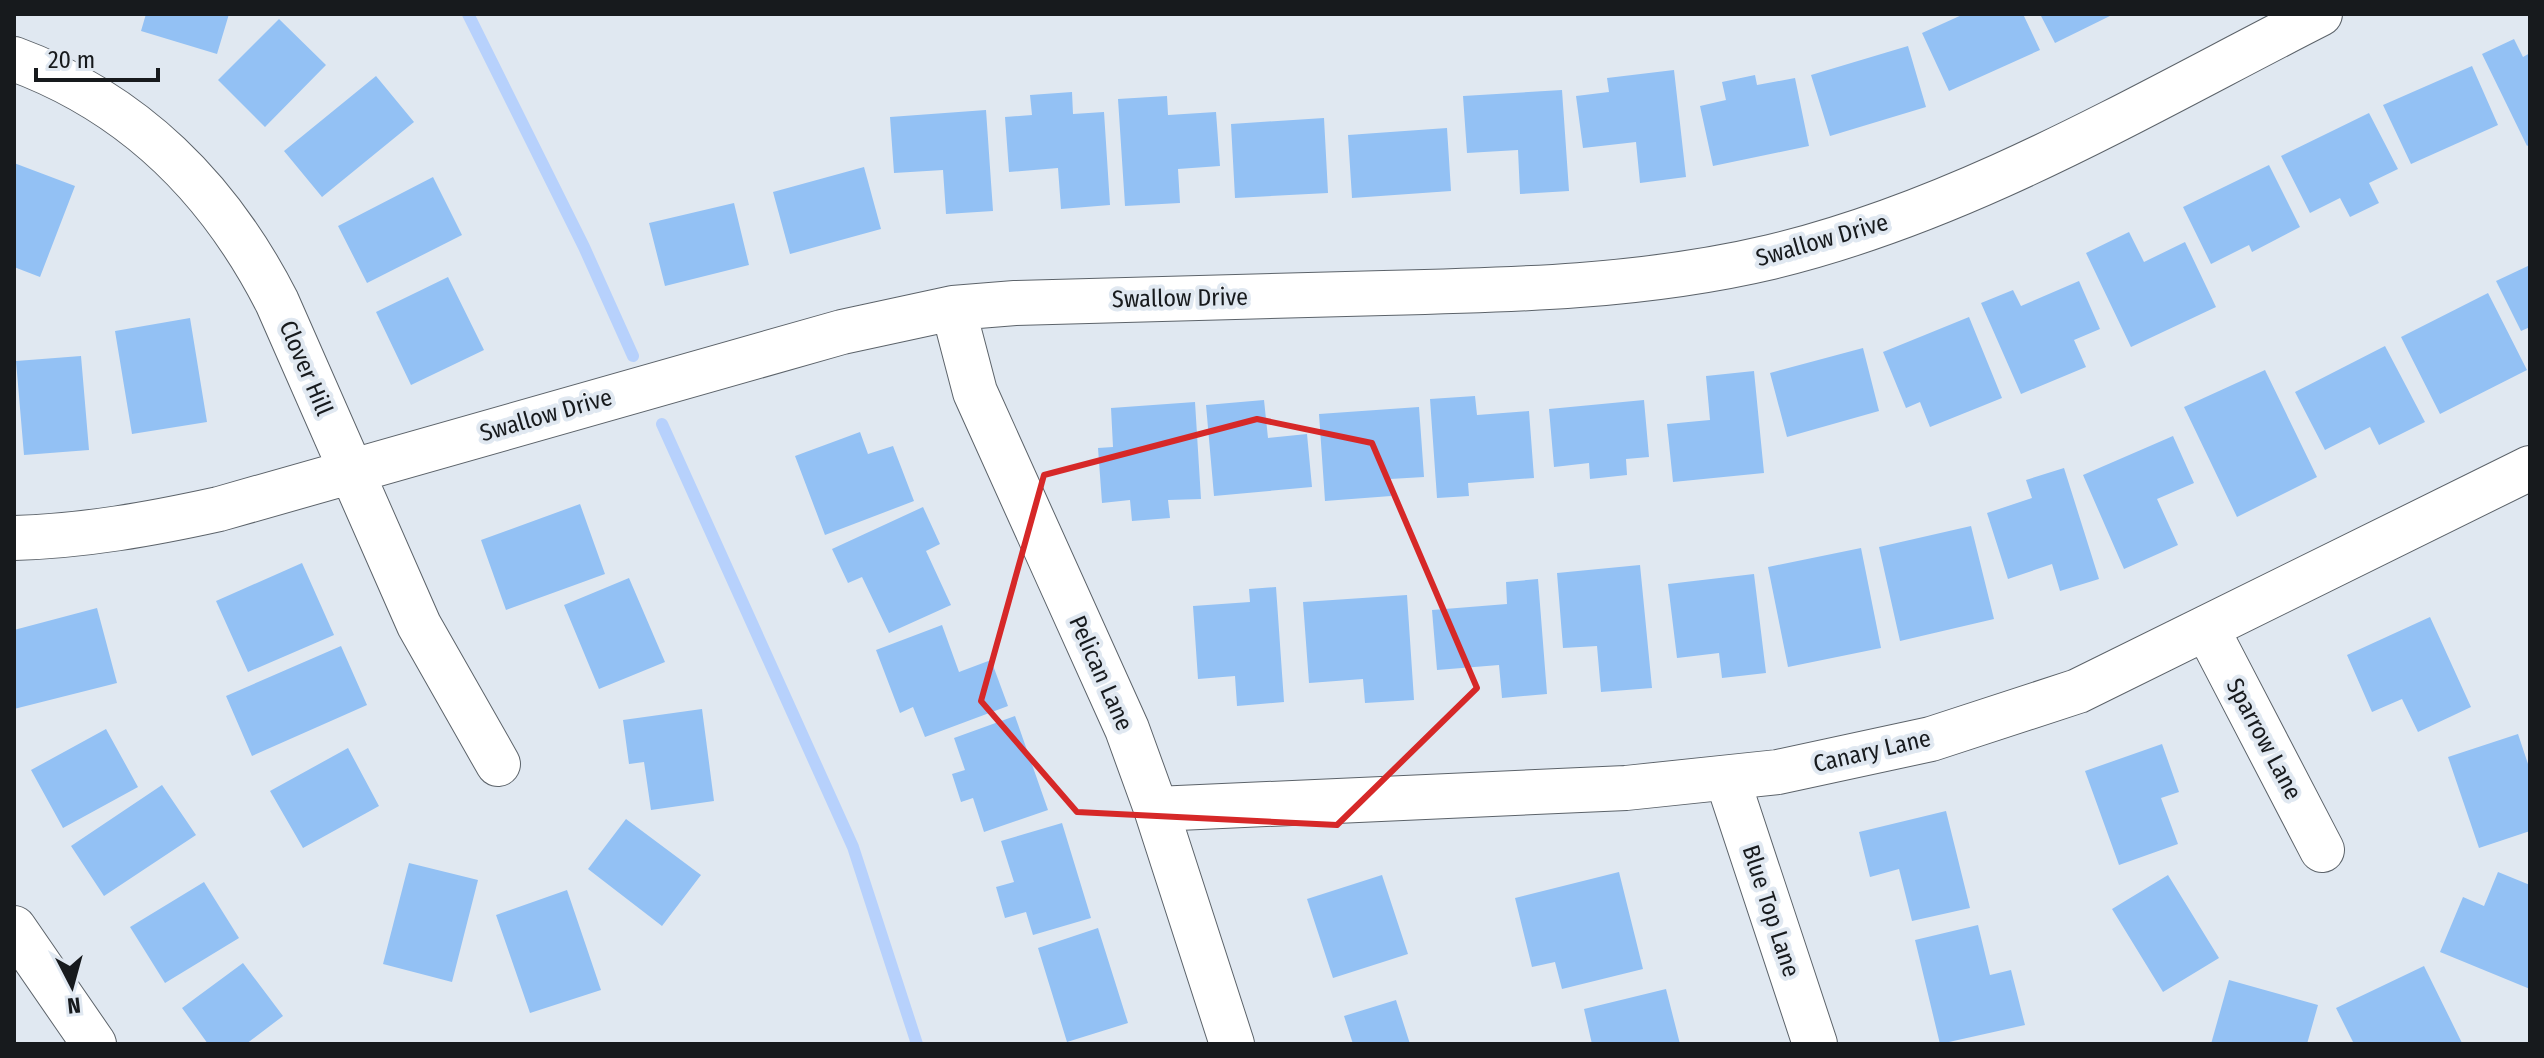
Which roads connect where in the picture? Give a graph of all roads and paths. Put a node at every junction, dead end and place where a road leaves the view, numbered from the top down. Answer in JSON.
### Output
{"nodes":[{"id":1,"x":2320,"y":14,"type":"edge"},
{"id":2,"x":14,"y":59,"type":"edge"},
{"id":3,"x":953,"y":308,"type":"junction"},
{"id":4,"x":2530,"y":468,"type":"edge"},
{"id":5,"x":351,"y":471,"type":"junction"},
{"id":6,"x":14,"y":538,"type":"edge"},
{"id":7,"x":2207,"y":629,"type":"junction"},
{"id":8,"x":498,"y":764,"type":"dead end"},
{"id":9,"x":1727,"y":778,"type":"junction"},
{"id":10,"x":1156,"y":809,"type":"junction"},
{"id":11,"x":2322,"y":850,"type":"dead end"},
{"id":12,"x":14,"y":928,"type":"edge"},
{"id":13,"x":94,"y":1044,"type":"edge"},
{"id":14,"x":1232,"y":1044,"type":"edge"},
{"id":15,"x":1815,"y":1044,"type":"edge"}],
"edges":[{"from":1,"to":3,"type":"street","name":"Swallow Drive"},
{"from":2,"to":5,"type":"street","name":"Clover Hill"},
{"from":3,"to":5,"type":"street","name":"Swallow Drive"},
{"from":3,"to":10,"type":"street","name":"Pelican Lane"},
{"from":4,"to":7,"type":"street","name":"Canary Lane"},
{"from":5,"to":6,"type":"street","name":"Swallow Drive"},
{"from":5,"to":8,"type":"street","name":"Clover Hill"},
{"from":7,"to":9,"type":"street","name":"Canary Lane"},
{"from":7,"to":11,"type":"street","name":"Sparrow Lane"},
{"from":9,"to":10,"type":"street","name":"Canary Lane"},
{"from":9,"to":15,"type":"street","name":"Blue Top Lane"},
{"from":10,"to":14,"type":"street","name":"Pelican Lane"},
{"from":12,"to":13,"type":"street"}]}
